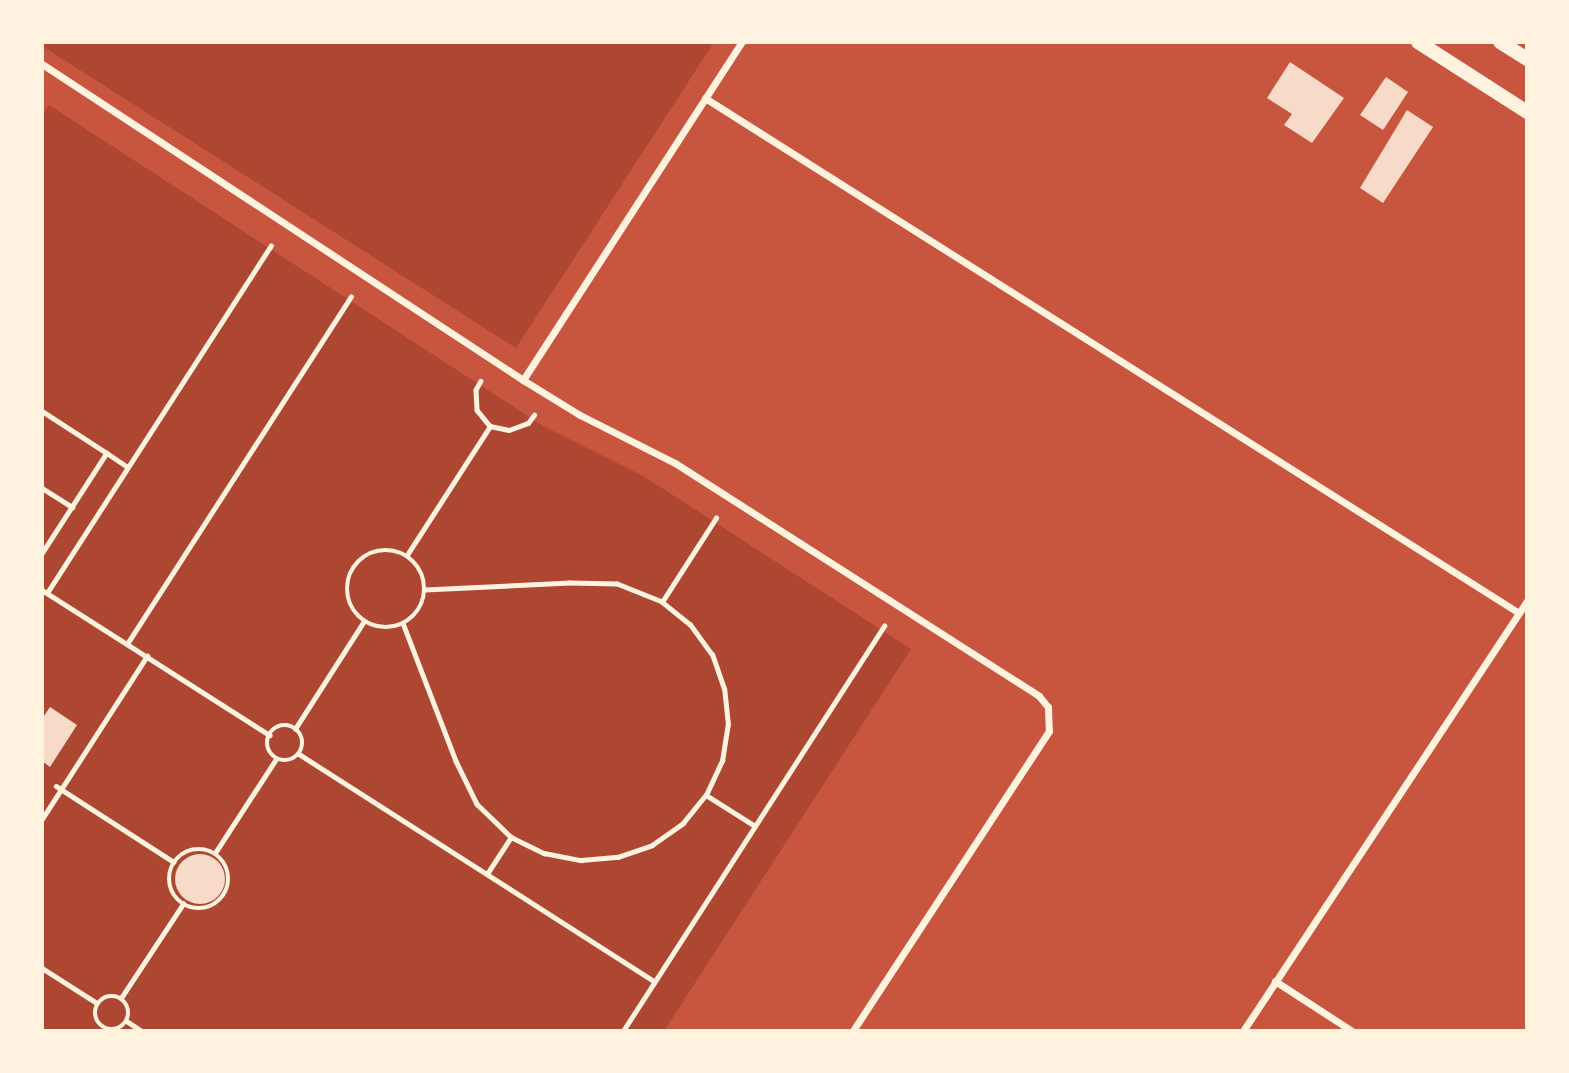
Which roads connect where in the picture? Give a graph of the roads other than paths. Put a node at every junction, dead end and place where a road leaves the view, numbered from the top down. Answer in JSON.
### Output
{"nodes":[{"id":1,"x":742,"y":42,"type":"edge"},
{"id":2,"x":1418,"y":42,"type":"edge"},
{"id":3,"x":1500,"y":42,"type":"edge"},
{"id":4,"x":1527,"y":59,"type":"edge"},
{"id":5,"x":42,"y":64,"type":"edge"},
{"id":6,"x":705,"y":98,"type":"junction"},
{"id":7,"x":1527,"y":112,"type":"edge"},
{"id":8,"x":523,"y":380,"type":"junction"},
{"id":9,"x":1527,"y":601,"type":"edge"},
{"id":10,"x":1519,"y":613,"type":"junction"},
{"id":11,"x":1275,"y":981,"type":"junction"},
{"id":12,"x":853,"y":1031,"type":"edge"},
{"id":13,"x":1243,"y":1031,"type":"edge"},
{"id":14,"x":1352,"y":1031,"type":"edge"}],
"edges":[{"from":1,"to":6,"type":"street"},
{"from":2,"to":7,"type":"main road"},
{"from":3,"to":4,"type":"main road"},
{"from":5,"to":8,"type":"street"},
{"from":6,"to":8,"type":"street"},
{"from":6,"to":10,"type":"street"},
{"from":8,"to":12,"type":"street"},
{"from":9,"to":10,"type":"street"},
{"from":10,"to":11,"type":"street"},
{"from":11,"to":13,"type":"street"},
{"from":11,"to":14,"type":"street"}]}
